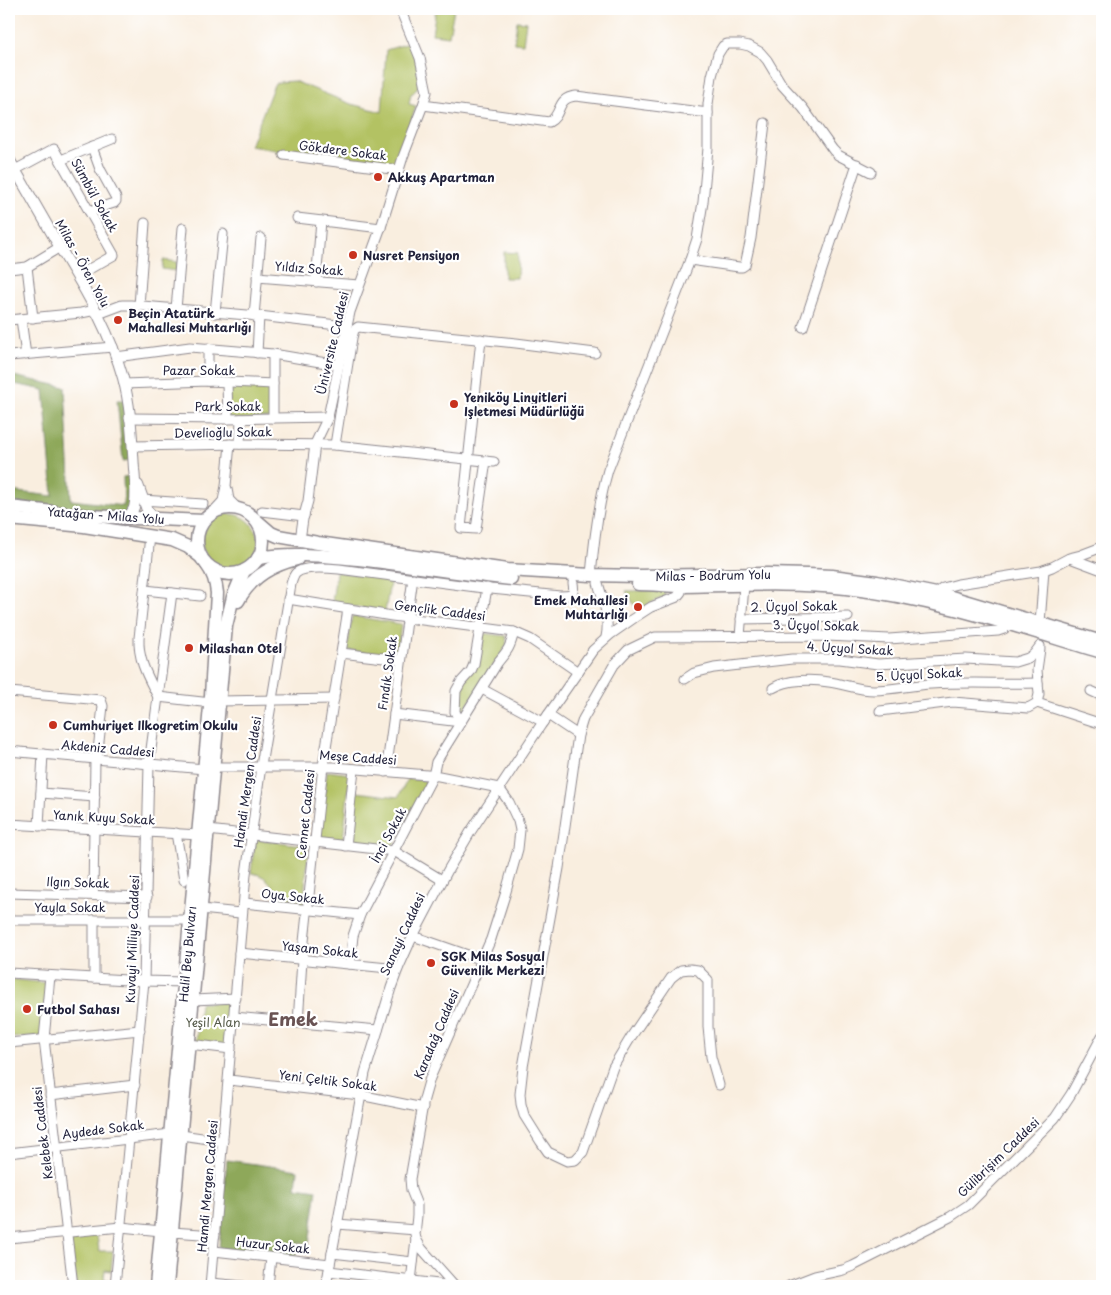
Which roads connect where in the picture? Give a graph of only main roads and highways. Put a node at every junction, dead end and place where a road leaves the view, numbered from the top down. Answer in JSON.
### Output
{"nodes":[{"id":1,"x":9,"y":159,"type":"edge"},
{"id":2,"x":135,"y":472,"type":"junction"},
{"id":3,"x":9,"y":507,"type":"edge"},
{"id":4,"x":206,"y":513,"type":"junction"},
{"id":5,"x":259,"y":516,"type":"junction"},
{"id":6,"x":125,"y":518,"type":"junction"},
{"id":7,"x":9,"y":519,"type":"edge"},
{"id":8,"x":156,"y":519,"type":"junction"},
{"id":9,"x":150,"y":536,"type":"junction"},
{"id":10,"x":319,"y":549,"type":"junction"},
{"id":11,"x":258,"y":558,"type":"junction"},
{"id":12,"x":204,"y":561,"type":"junction"},
{"id":13,"x":244,"y":571,"type":"junction"},
{"id":14,"x":595,"y":579,"type":"junction"},
{"id":15,"x":221,"y":624,"type":"junction"},
{"id":16,"x":1041,"y":634,"type":"junction"},
{"id":17,"x":1102,"y":642,"type":"edge"},
{"id":18,"x":1102,"y":652,"type":"edge"},
{"id":19,"x":203,"y":832,"type":"junction"},
{"id":20,"x":176,"y":1134,"type":"junction"},
{"id":21,"x":167,"y":1231,"type":"junction"},
{"id":22,"x":156,"y":1286,"type":"edge"},
{"id":23,"x":167,"y":1286,"type":"edge"}],
"edges":[{"from":1,"to":2,"type":"main road","name":"Milas - Ören Yolu"},
{"from":2,"to":6,"type":"main road"},
{"from":2,"to":8,"type":"main road"},
{"from":3,"to":6,"type":"highway","name":"Yatağan - Milas Yolu"},
{"from":4,"to":5,"type":"highway"},
{"from":4,"to":8,"type":"highway","name":"Yatağan - Milas Yolu"},
{"from":4,"to":12,"type":"highway"},
{"from":5,"to":10,"type":"highway"},
{"from":5,"to":11,"type":"highway"},
{"from":6,"to":8,"type":"highway","name":"Yatağan - Milas Yolu"},
{"from":7,"to":9,"type":"highway","name":"Yatağan - Milas Yolu"},
{"from":9,"to":12,"type":"highway"},
{"from":9,"to":15,"type":"highway"},
{"from":10,"to":11,"type":"highway"},
{"from":10,"to":14,"type":"highway","name":"Milas - Bodrum Yolu"},
{"from":10,"to":14,"type":"highway","name":"Milas - Bodrum Yolu"},
{"from":10,"to":15,"type":"highway"},
{"from":11,"to":13,"type":"highway"},
{"from":12,"to":13,"type":"highway"},
{"from":12,"to":15,"type":"highway"},
{"from":13,"to":15,"type":"highway"},
{"from":14,"to":16,"type":"highway","name":"Milas - Bodrum Yolu"},
{"from":14,"to":16,"type":"highway","name":"Milas - Bodrum Yolu"},
{"from":15,"to":19,"type":"highway","name":"Halil Bey Bulvarı"},
{"from":16,"to":17,"type":"highway","name":"Milas - Bodrum Yolu"},
{"from":16,"to":18,"type":"highway","name":"Milas - Bodrum Yolu"},
{"from":19,"to":20,"type":"highway","name":"Halil Bey Bulvarı"},
{"from":19,"to":20,"type":"highway","name":"Halil Bey Bulvarı"},
{"from":20,"to":21,"type":"highway","name":"Halil Bey Bulvarı"},
{"from":21,"to":22,"type":"highway","name":"Halil Bey Bulvarı"},
{"from":21,"to":23,"type":"highway","name":"Halil Bey Bulvarı"}]}
